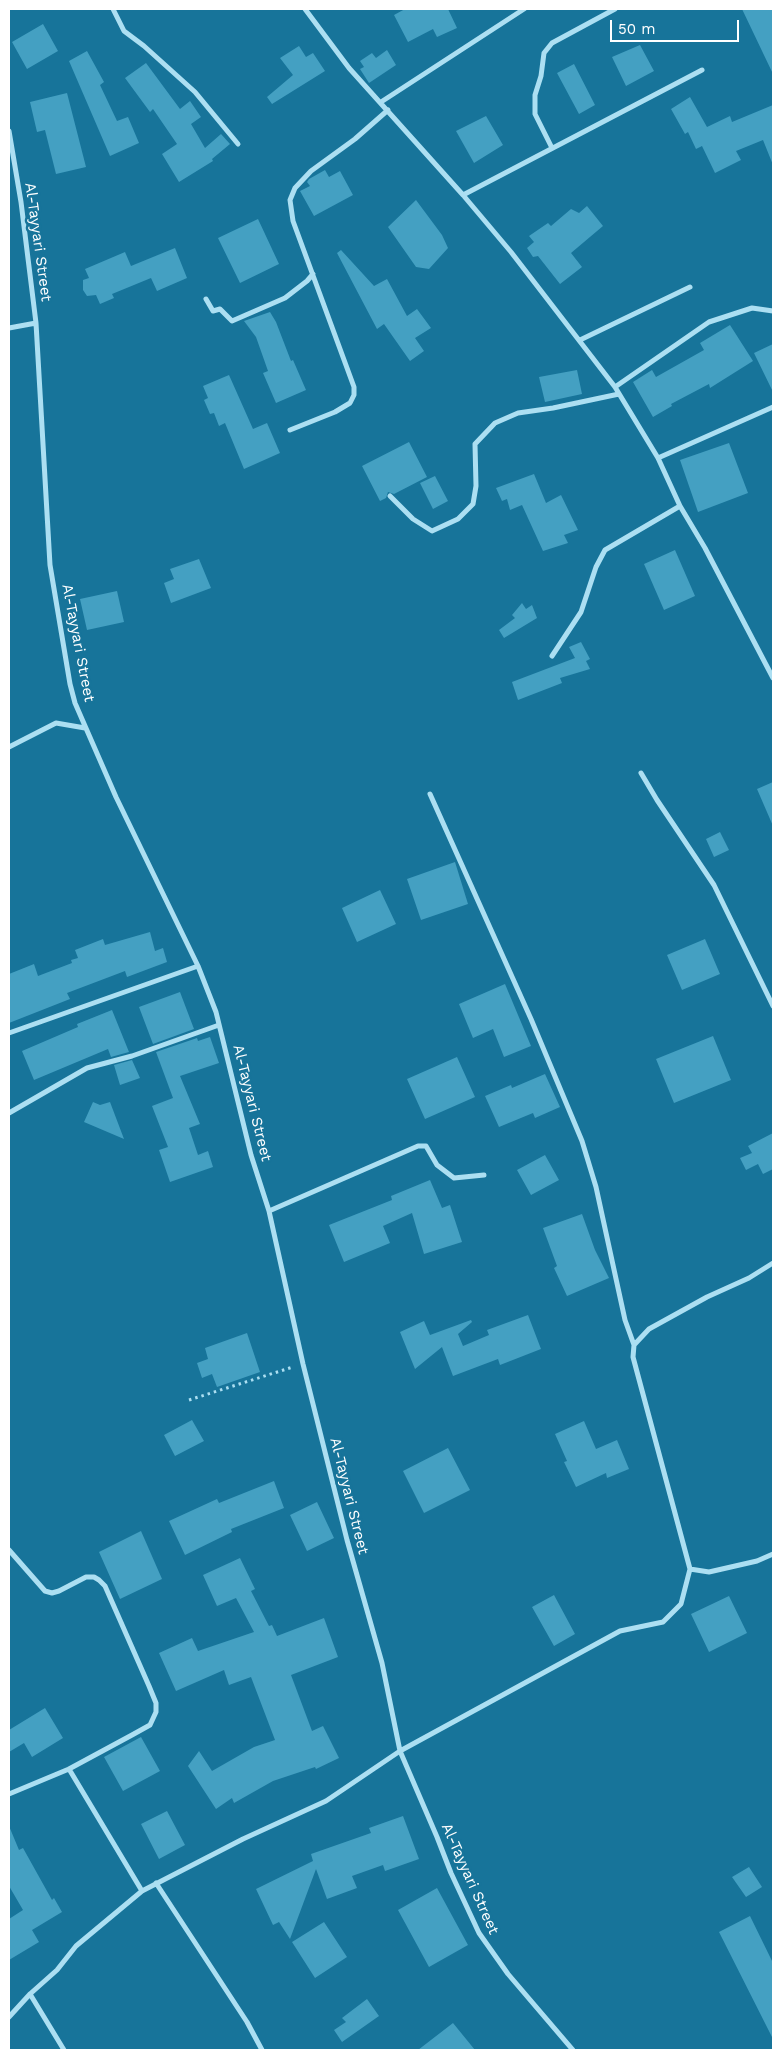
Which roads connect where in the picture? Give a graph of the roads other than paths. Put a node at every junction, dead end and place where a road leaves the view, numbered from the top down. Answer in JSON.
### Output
{"nodes":[{"id":1,"x":113,"y":9,"type":"edge"},
{"id":2,"x":304,"y":9,"type":"edge"},
{"id":3,"x":524,"y":9,"type":"edge"},
{"id":4,"x":615,"y":9,"type":"edge"},
{"id":5,"x":702,"y":70,"type":"dead end"},
{"id":6,"x":381,"y":102,"type":"junction"},
{"id":7,"x":388,"y":110,"type":"junction"},
{"id":8,"x":9,"y":131,"type":"edge"},
{"id":9,"x":238,"y":144,"type":"dead end"},
{"id":10,"x":552,"y":148,"type":"junction"},
{"id":11,"x":463,"y":194,"type":"junction"},
{"id":12,"x":312,"y":274,"type":"junction"},
{"id":13,"x":690,"y":287,"type":"dead end"},
{"id":14,"x":206,"y":299,"type":"dead end"},
{"id":15,"x":773,"y":311,"type":"edge"},
{"id":16,"x":36,"y":323,"type":"junction"},
{"id":17,"x":9,"y":328,"type":"edge"},
{"id":18,"x":580,"y":340,"type":"junction"},
{"id":19,"x":615,"y":387,"type":"junction"},
{"id":20,"x":619,"y":394,"type":"junction"},
{"id":21,"x":773,"y":406,"type":"edge"},
{"id":22,"x":290,"y":430,"type":"dead end"},
{"id":23,"x":658,"y":458,"type":"junction"},
{"id":24,"x":390,"y":496,"type":"dead end"},
{"id":25,"x":680,"y":506,"type":"junction"},
{"id":26,"x":552,"y":656,"type":"dead end"},
{"id":27,"x":771,"y":668,"type":"edge"},
{"id":28,"x":773,"y":678,"type":"edge"},
{"id":29,"x":85,"y":728,"type":"junction"},
{"id":30,"x":9,"y":747,"type":"edge"},
{"id":31,"x":641,"y":773,"type":"dead end"},
{"id":32,"x":430,"y":794,"type":"dead end"},
{"id":33,"x":198,"y":966,"type":"junction"},
{"id":34,"x":773,"y":1006,"type":"edge"},
{"id":35,"x":219,"y":1025,"type":"junction"},
{"id":36,"x":9,"y":1033,"type":"edge"},
{"id":37,"x":9,"y":1113,"type":"edge"},
{"id":38,"x":484,"y":1176,"type":"dead end"},
{"id":39,"x":269,"y":1211,"type":"junction"},
{"id":40,"x":773,"y":1263,"type":"edge"},
{"id":41,"x":634,"y":1345,"type":"junction"},
{"id":42,"x":9,"y":1550,"type":"edge"},
{"id":43,"x":773,"y":1554,"type":"edge"},
{"id":44,"x":690,"y":1569,"type":"junction"},
{"id":45,"x":400,"y":1752,"type":"junction"},
{"id":46,"x":69,"y":1769,"type":"junction"},
{"id":47,"x":9,"y":1794,"type":"edge"},
{"id":48,"x":156,"y":1883,"type":"junction"},
{"id":49,"x":142,"y":1891,"type":"junction"},
{"id":50,"x":30,"y":1994,"type":"junction"},
{"id":51,"x":9,"y":2017,"type":"edge"},
{"id":52,"x":64,"y":2050,"type":"edge"},
{"id":53,"x":262,"y":2050,"type":"edge"},
{"id":54,"x":573,"y":2050,"type":"edge"}],
"edges":[{"from":1,"to":9,"type":"street"},
{"from":2,"to":6,"type":"street"},
{"from":3,"to":6,"type":"street"},
{"from":4,"to":10,"type":"street"},
{"from":5,"to":10,"type":"street"},
{"from":6,"to":7,"type":"street"},
{"from":7,"to":11,"type":"street"},
{"from":7,"to":12,"type":"street"},
{"from":8,"to":16,"type":"street","name":"Al-Tayyari Street"},
{"from":10,"to":11,"type":"street"},
{"from":11,"to":18,"type":"street"},
{"from":12,"to":14,"type":"street"},
{"from":12,"to":22,"type":"street"},
{"from":13,"to":18,"type":"street"},
{"from":15,"to":19,"type":"street"},
{"from":16,"to":17,"type":"street"},
{"from":16,"to":29,"type":"street","name":"Al-Tayyari Street"},
{"from":18,"to":19,"type":"street"},
{"from":19,"to":20,"type":"street"},
{"from":20,"to":23,"type":"street"},
{"from":20,"to":24,"type":"street"},
{"from":21,"to":23,"type":"street"},
{"from":23,"to":25,"type":"street"},
{"from":25,"to":26,"type":"street"},
{"from":25,"to":27,"type":"street"},
{"from":27,"to":28,"type":"street"},
{"from":29,"to":30,"type":"street"},
{"from":29,"to":33,"type":"street","name":"Al-Tayyari Street"},
{"from":31,"to":34,"type":"street"},
{"from":32,"to":41,"type":"street"},
{"from":33,"to":35,"type":"street","name":"Al-Tayyari Street"},
{"from":33,"to":36,"type":"street"},
{"from":35,"to":37,"type":"street"},
{"from":35,"to":39,"type":"street","name":"Al-Tayyari Street"},
{"from":38,"to":39,"type":"street"},
{"from":39,"to":45,"type":"street","name":"Al-Tayyari Street"},
{"from":40,"to":41,"type":"street"},
{"from":41,"to":44,"type":"street"},
{"from":42,"to":46,"type":"street"},
{"from":43,"to":44,"type":"street"},
{"from":44,"to":45,"type":"street"},
{"from":45,"to":48,"type":"street"},
{"from":45,"to":54,"type":"street","name":"Al-Tayyari Street"},
{"from":46,"to":47,"type":"street"},
{"from":46,"to":49,"type":"street"},
{"from":48,"to":49,"type":"street"},
{"from":48,"to":53,"type":"street"},
{"from":49,"to":50,"type":"street"},
{"from":50,"to":51,"type":"street"},
{"from":50,"to":52,"type":"street"}]}
